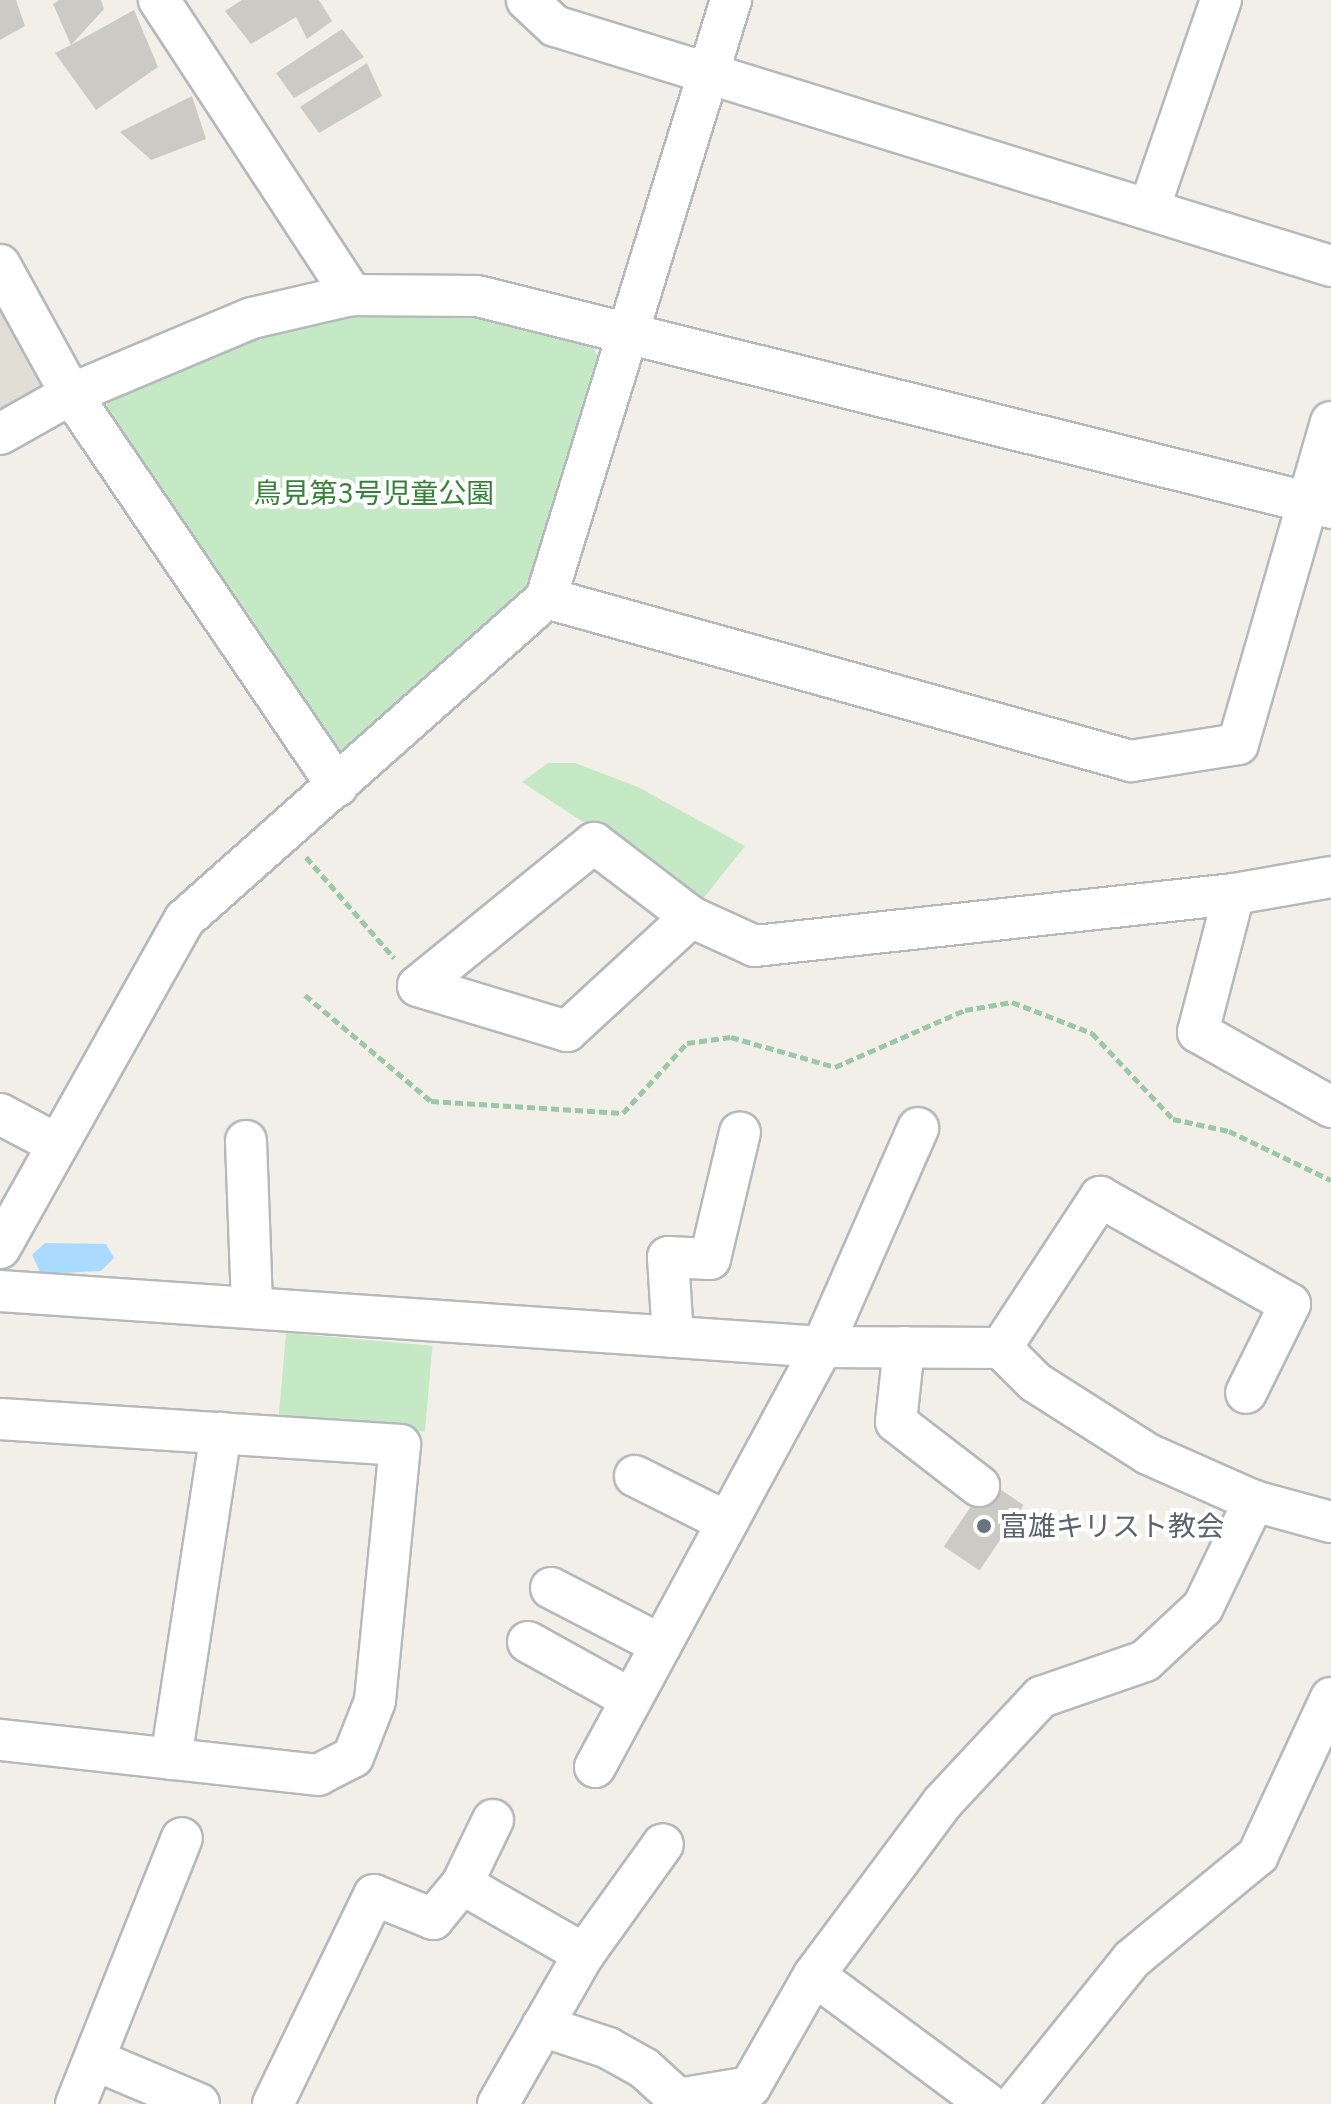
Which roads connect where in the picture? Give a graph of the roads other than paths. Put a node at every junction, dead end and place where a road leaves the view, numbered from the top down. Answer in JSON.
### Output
{"nodes":[{"id":1,"x":159,"y":0,"type":"edge"},
{"id":2,"x":527,"y":0,"type":"edge"},
{"id":3,"x":731,"y":0,"type":"edge"},
{"id":4,"x":1221,"y":0,"type":"edge"},
{"id":5,"x":709,"y":71,"type":"junction"},
{"id":6,"x":1149,"y":209,"type":"junction"},
{"id":7,"x":0,"y":265,"type":"edge"},
{"id":8,"x":1331,"y":266,"type":"edge"},
{"id":9,"x":352,"y":295,"type":"junction"},
{"id":10,"x":626,"y":332,"type":"junction"},
{"id":11,"x":71,"y":394,"type":"junction"},
{"id":12,"x":1331,"y":422,"type":"edge"},
{"id":13,"x":0,"y":434,"type":"edge"},
{"id":14,"x":1318,"y":506,"type":"edge"},
{"id":15,"x":546,"y":598,"type":"junction"},
{"id":16,"x":337,"y":786,"type":"junction"},
{"id":17,"x":1331,"y":877,"type":"edge"},
{"id":18,"x":1234,"y":894,"type":"junction"},
{"id":19,"x":691,"y":917,"type":"junction"},
{"id":20,"x":1331,"y":1107,"type":"edge"},
{"id":21,"x":0,"y":1114,"type":"edge"},
{"id":22,"x":918,"y":1128,"type":"dead end"},
{"id":23,"x":740,"y":1132,"type":"dead end"},
{"id":24,"x":246,"y":1141,"type":"dead end"},
{"id":25,"x":57,"y":1144,"type":"junction"},
{"id":26,"x":0,"y":1248,"type":"edge"},
{"id":27,"x":0,"y":1291,"type":"edge"},
{"id":28,"x":252,"y":1308,"type":"junction"},
{"id":29,"x":673,"y":1337,"type":"junction"},
{"id":30,"x":822,"y":1347,"type":"junction"},
{"id":31,"x":904,"y":1347,"type":"junction"},
{"id":32,"x":1001,"y":1348,"type":"junction"},
{"id":33,"x":1246,"y":1393,"type":"dead end"},
{"id":34,"x":0,"y":1419,"type":"edge"},
{"id":35,"x":221,"y":1433,"type":"junction"},
{"id":36,"x":635,"y":1476,"type":"dead end"},
{"id":37,"x":979,"y":1486,"type":"dead end"},
{"id":38,"x":1254,"y":1501,"type":"junction"},
{"id":39,"x":727,"y":1522,"type":"junction"},
{"id":40,"x":1331,"y":1522,"type":"edge"},
{"id":41,"x":551,"y":1588,"type":"dead end"},
{"id":42,"x":528,"y":1642,"type":"dead end"},
{"id":43,"x":661,"y":1645,"type":"junction"},
{"id":44,"x":1331,"y":1698,"type":"edge"},
{"id":45,"x":631,"y":1699,"type":"junction"},
{"id":46,"x":0,"y":1740,"type":"edge"},
{"id":47,"x":171,"y":1759,"type":"junction"},
{"id":48,"x":595,"y":1767,"type":"dead end"},
{"id":49,"x":493,"y":1820,"type":"dead end"},
{"id":50,"x":182,"y":1838,"type":"dead end"},
{"id":51,"x":663,"y":1844,"type":"dead end"},
{"id":52,"x":462,"y":1884,"type":"junction"},
{"id":53,"x":584,"y":1954,"type":"junction"},
{"id":54,"x":814,"y":1975,"type":"junction"},
{"id":55,"x":542,"y":2026,"type":"junction"},
{"id":56,"x":95,"y":2060,"type":"junction"},
{"id":57,"x":754,"y":2096,"type":"edge"},
{"id":58,"x":76,"y":2104,"type":"edge"},
{"id":59,"x":199,"y":2104,"type":"edge"},
{"id":60,"x":273,"y":2104,"type":"edge"},
{"id":61,"x":498,"y":2104,"type":"edge"},
{"id":62,"x":988,"y":2104,"type":"edge"},
{"id":63,"x":1015,"y":2104,"type":"edge"}],
"edges":[{"from":1,"to":9,"type":"street"},
{"from":2,"to":5,"type":"street"},
{"from":3,"to":5,"type":"street"},
{"from":4,"to":6,"type":"street"},
{"from":5,"to":6,"type":"street"},
{"from":5,"to":10,"type":"street"},
{"from":6,"to":8,"type":"street"},
{"from":7,"to":11,"type":"street"},
{"from":9,"to":10,"type":"street"},
{"from":9,"to":11,"type":"street"},
{"from":10,"to":14,"type":"street"},
{"from":10,"to":15,"type":"street"},
{"from":11,"to":13,"type":"street"},
{"from":11,"to":16,"type":"street"},
{"from":12,"to":14,"type":"street"},
{"from":14,"to":15,"type":"street"},
{"from":15,"to":16,"type":"street"},
{"from":16,"to":25,"type":"street"},
{"from":17,"to":18,"type":"street"},
{"from":18,"to":19,"type":"street"},
{"from":18,"to":20,"type":"street"},
{"from":19,"to":19,"type":"street"},
{"from":21,"to":25,"type":"street"},
{"from":22,"to":30,"type":"street"},
{"from":23,"to":29,"type":"street"},
{"from":24,"to":28,"type":"street"},
{"from":25,"to":26,"type":"street"},
{"from":27,"to":28,"type":"street"},
{"from":28,"to":29,"type":"street"},
{"from":29,"to":30,"type":"street"},
{"from":30,"to":31,"type":"street"},
{"from":30,"to":39,"type":"street"},
{"from":31,"to":32,"type":"street"},
{"from":31,"to":37,"type":"street"},
{"from":32,"to":33,"type":"street"},
{"from":32,"to":38,"type":"street"},
{"from":34,"to":35,"type":"street"},
{"from":35,"to":47,"type":"street"},
{"from":35,"to":47,"type":"street"},
{"from":36,"to":39,"type":"street"},
{"from":38,"to":40,"type":"street"},
{"from":38,"to":54,"type":"street"},
{"from":39,"to":43,"type":"street"},
{"from":41,"to":43,"type":"street"},
{"from":42,"to":45,"type":"street"},
{"from":43,"to":45,"type":"street"},
{"from":44,"to":63,"type":"street"},
{"from":45,"to":48,"type":"street"},
{"from":46,"to":47,"type":"street"},
{"from":49,"to":52,"type":"street"},
{"from":50,"to":56,"type":"street"},
{"from":51,"to":53,"type":"street"},
{"from":52,"to":53,"type":"street"},
{"from":52,"to":60,"type":"street"},
{"from":53,"to":55,"type":"street"},
{"from":54,"to":57,"type":"street"},
{"from":54,"to":62,"type":"street"},
{"from":55,"to":57,"type":"street"},
{"from":55,"to":61,"type":"street"},
{"from":56,"to":58,"type":"street"},
{"from":56,"to":59,"type":"street"}]}
